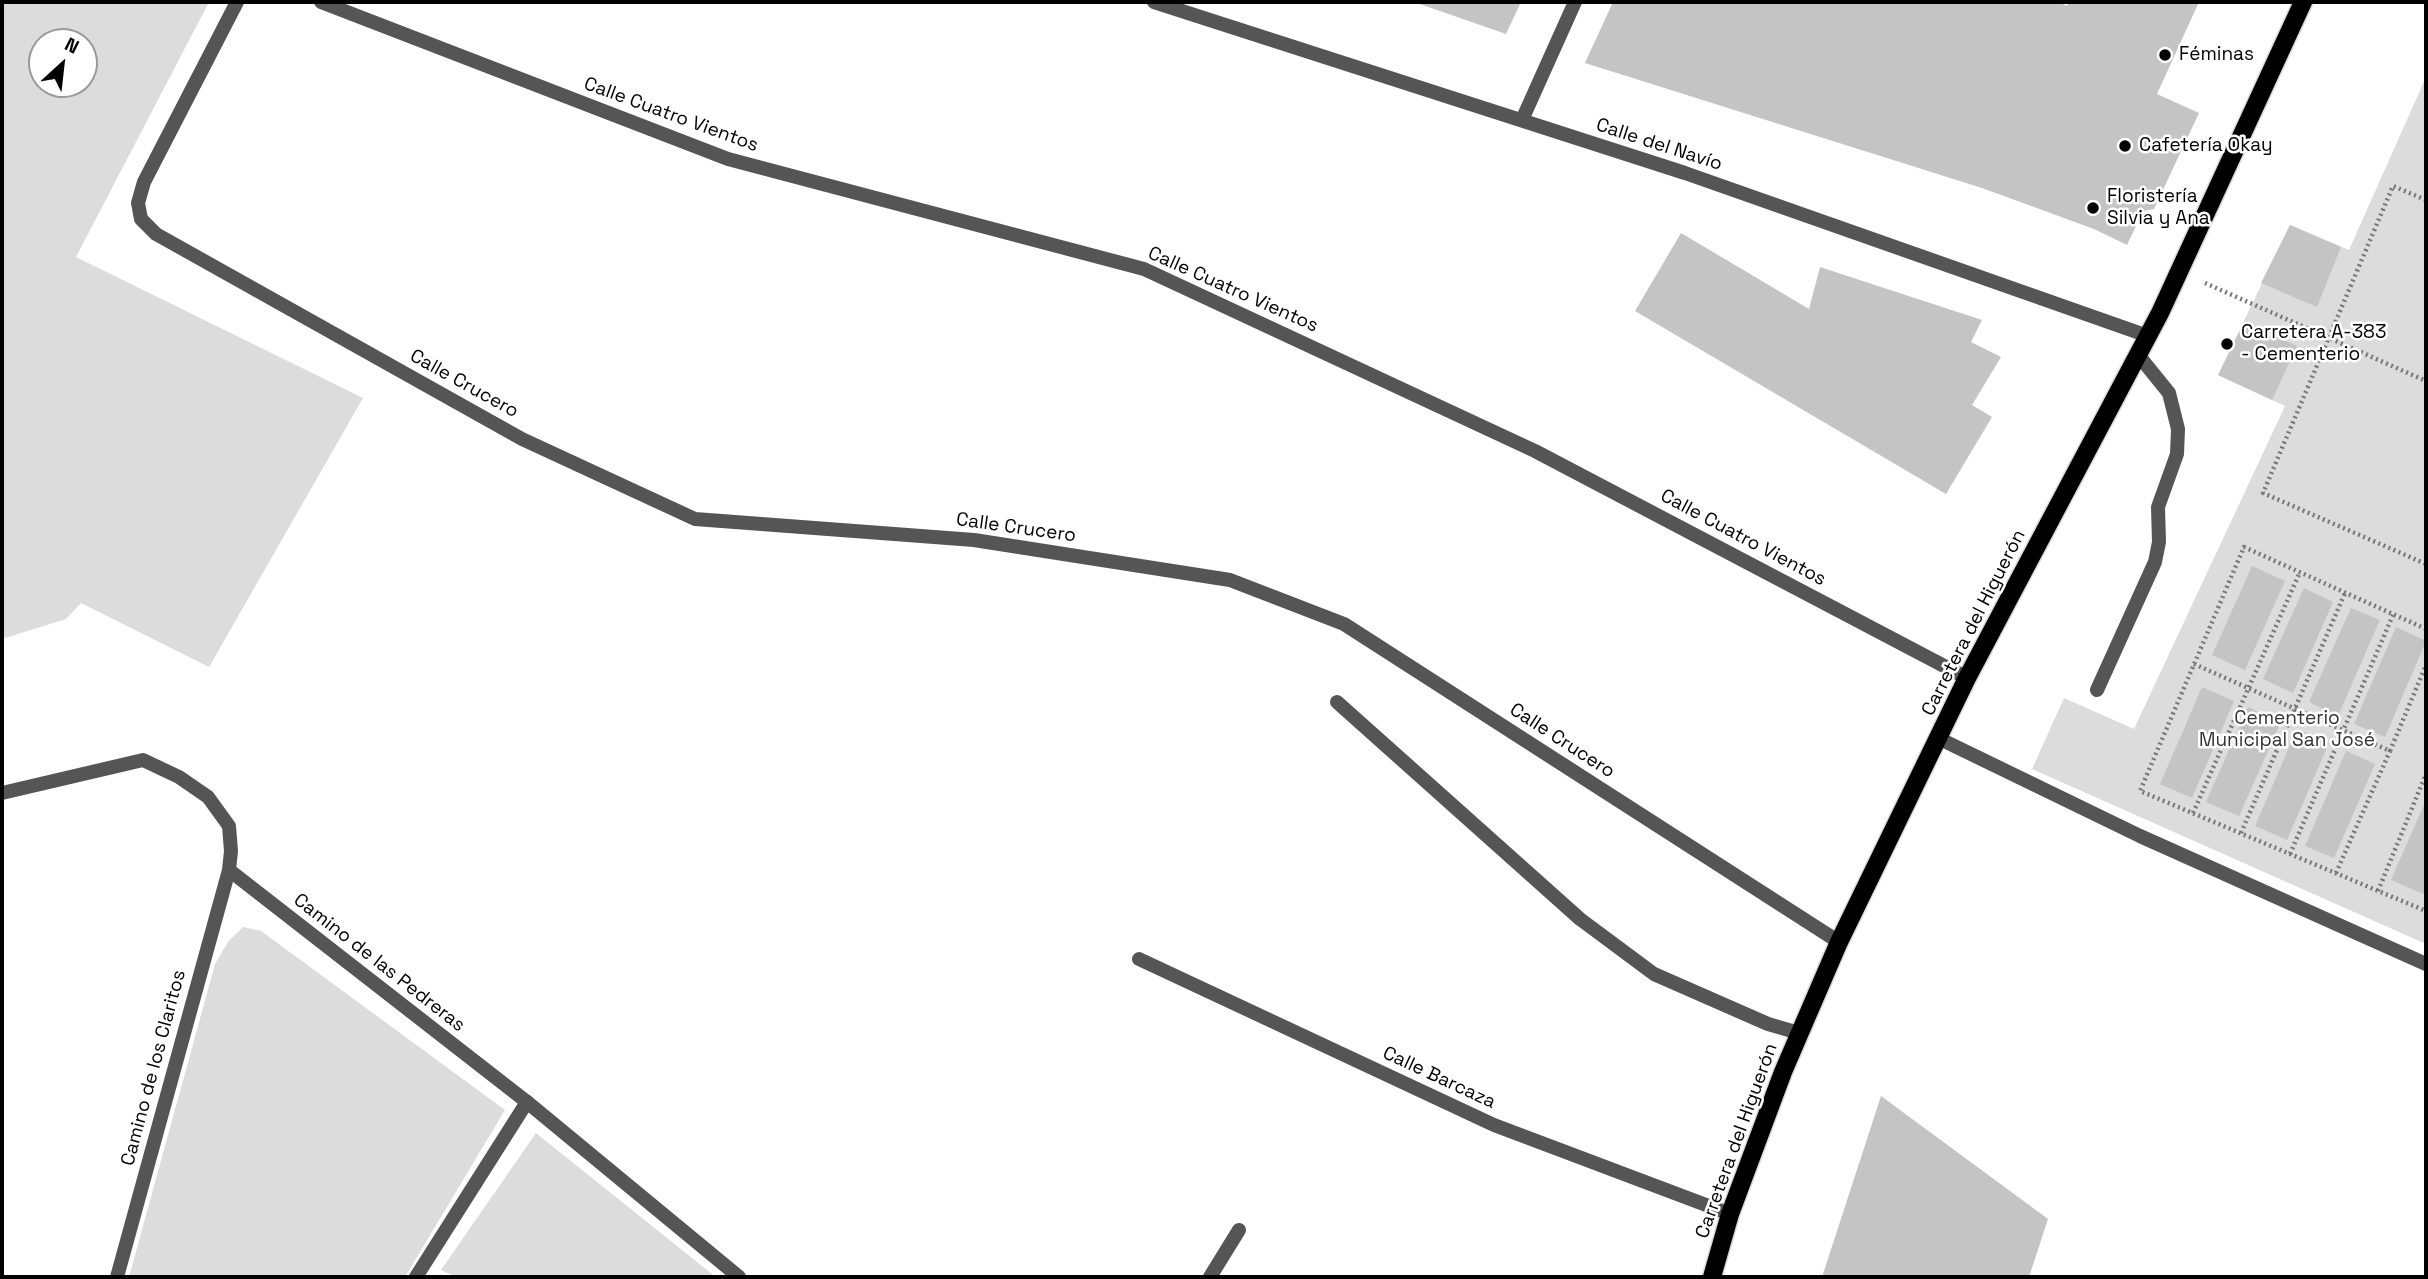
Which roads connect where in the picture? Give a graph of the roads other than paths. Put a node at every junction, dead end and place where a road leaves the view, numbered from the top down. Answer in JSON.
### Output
{"nodes":[{"id":1,"x":237,"y":2,"type":"edge"},
{"id":2,"x":321,"y":2,"type":"edge"},
{"id":3,"x":1154,"y":2,"type":"edge"},
{"id":4,"x":1575,"y":2,"type":"edge"},
{"id":5,"x":2303,"y":2,"type":"edge"},
{"id":6,"x":1522,"y":120,"type":"junction"},
{"id":7,"x":2148,"y":336,"type":"junction"},
{"id":8,"x":2139,"y":356,"type":"junction"},
{"id":9,"x":1967,"y":678,"type":"junction"},
{"id":10,"x":2097,"y":690,"type":"dead end"},
{"id":11,"x":1337,"y":702,"type":"dead end"},
{"id":12,"x":1938,"y":738,"type":"junction"},
{"id":13,"x":2,"y":793,"type":"edge"},
{"id":14,"x":229,"y":870,"type":"junction"},
{"id":15,"x":1839,"y":943,"type":"junction"},
{"id":16,"x":1139,"y":958,"type":"dead end"},
{"id":17,"x":2426,"y":964,"type":"edge"},
{"id":18,"x":1800,"y":1033,"type":"junction"},
{"id":19,"x":527,"y":1102,"type":"junction"},
{"id":20,"x":1730,"y":1214,"type":"junction"},
{"id":21,"x":1239,"y":1230,"type":"dead end"},
{"id":22,"x":117,"y":1277,"type":"edge"},
{"id":23,"x":416,"y":1277,"type":"edge"},
{"id":24,"x":739,"y":1277,"type":"edge"},
{"id":25,"x":1210,"y":1277,"type":"edge"},
{"id":26,"x":1712,"y":1277,"type":"edge"}],
"edges":[{"from":1,"to":15,"type":"street","name":"Calle Crucero"},
{"from":2,"to":9,"type":"street","name":"Calle Cuatro Vientos"},
{"from":3,"to":6,"type":"street","name":"Calle del Navío"},
{"from":4,"to":6,"type":"street"},
{"from":5,"to":7,"type":"main road","name":"Carretera del Higuerón"},
{"from":6,"to":7,"type":"street","name":"Calle del Navío"},
{"from":7,"to":8,"type":"main road","name":"Carretera del Higuerón"},
{"from":8,"to":9,"type":"main road","name":"Carretera del Higuerón"},
{"from":8,"to":10,"type":"street"},
{"from":9,"to":12,"type":"main road","name":"Carretera del Higuerón"},
{"from":11,"to":18,"type":"street"},
{"from":12,"to":15,"type":"main road","name":"Carretera del Higuerón"},
{"from":12,"to":17,"type":"street"},
{"from":13,"to":14,"type":"street"},
{"from":14,"to":19,"type":"street","name":"Camino de las Pedreras"},
{"from":14,"to":22,"type":"street","name":"Camino de los Claritos"},
{"from":15,"to":18,"type":"main road","name":"Carretera del Higuerón"},
{"from":16,"to":20,"type":"street","name":"Calle Barcaza"},
{"from":18,"to":20,"type":"main road","name":"Carretera del Higuerón"},
{"from":19,"to":23,"type":"street"},
{"from":19,"to":24,"type":"street","name":"Camino de las Pedreras"},
{"from":20,"to":26,"type":"main road","name":"Carretera del Higuerón"},
{"from":21,"to":25,"type":"street"}]}
